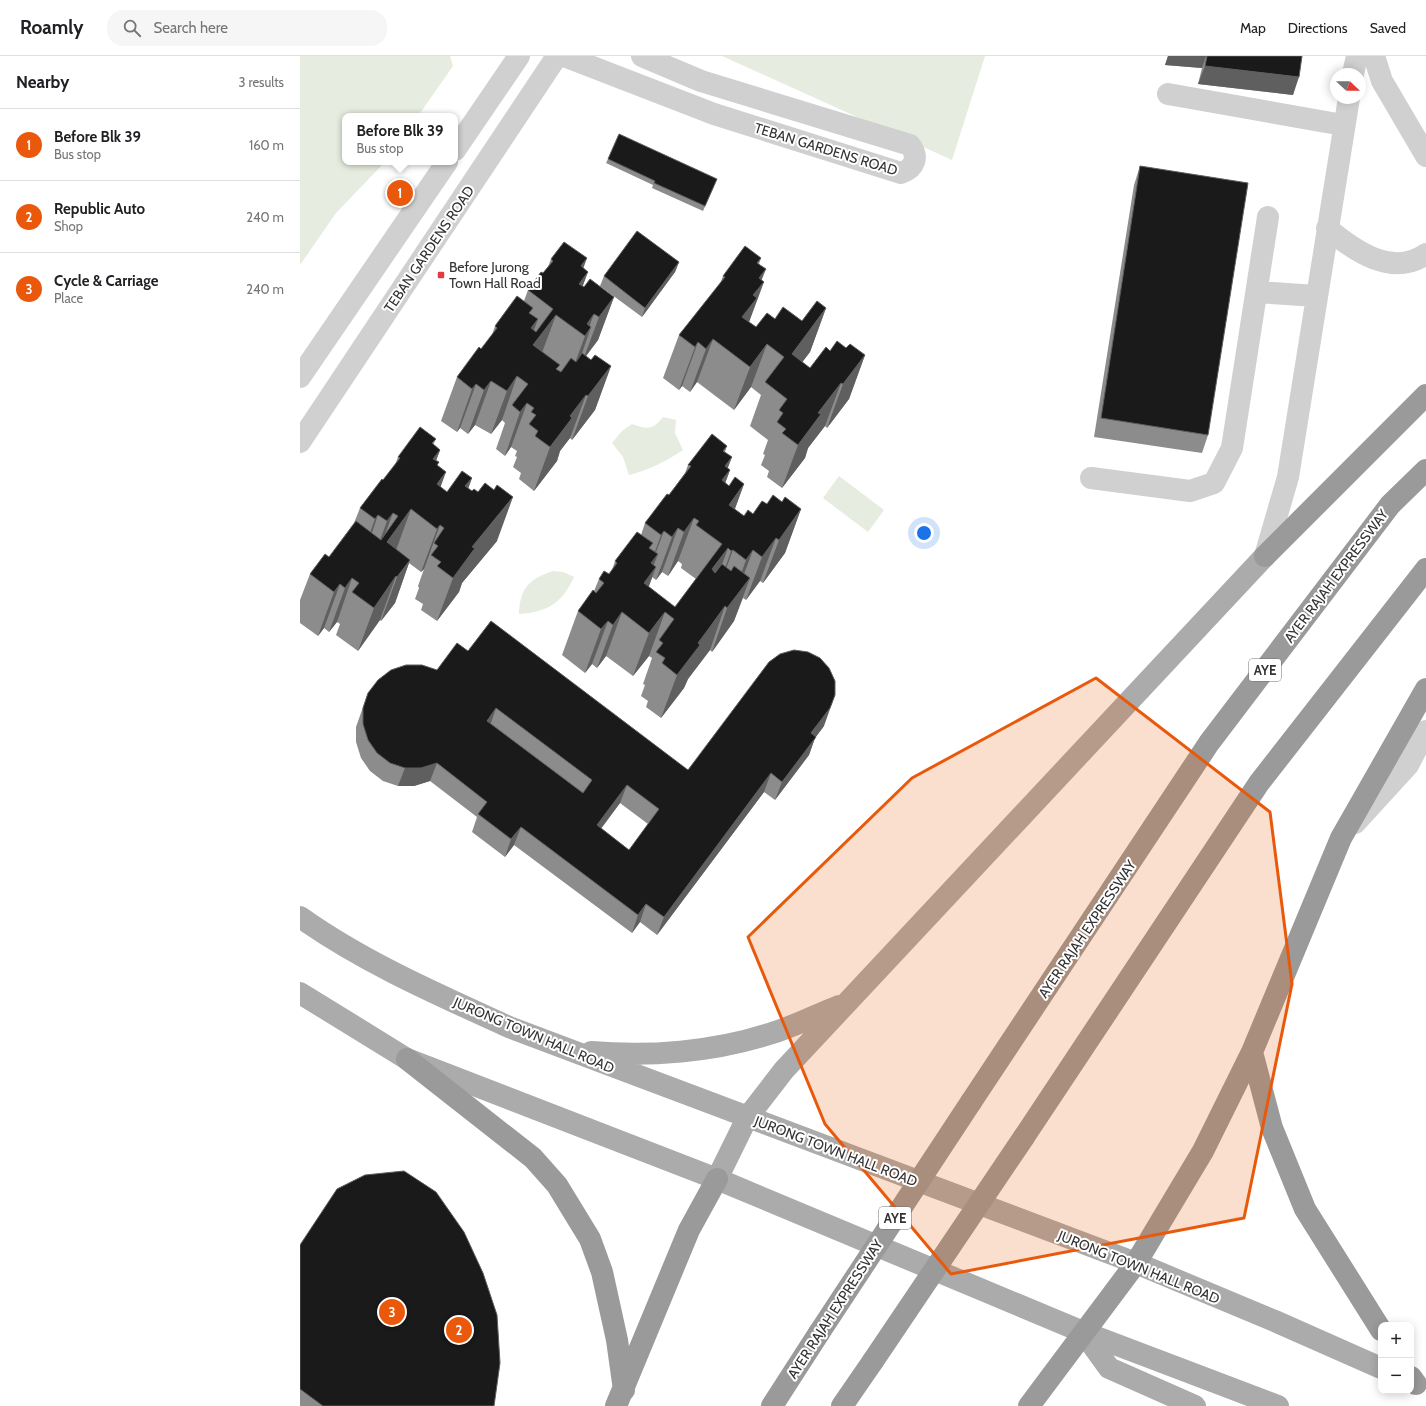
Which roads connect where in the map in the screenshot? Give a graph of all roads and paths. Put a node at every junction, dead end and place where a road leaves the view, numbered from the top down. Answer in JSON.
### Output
{"nodes":[{"id":1,"x":519,"y":56,"type":"edge"},
{"id":2,"x":557,"y":56,"type":"edge"},
{"id":3,"x":564,"y":56,"type":"edge"},
{"id":4,"x":642,"y":56,"type":"edge"},
{"id":5,"x":1357,"y":56,"type":"edge"},
{"id":6,"x":1374,"y":56,"type":"edge"},
{"id":7,"x":1354,"y":68,"type":"edge"},
{"id":8,"x":1168,"y":94,"type":"dead end"},
{"id":9,"x":1347,"y":104,"type":"edge"},
{"id":10,"x":1343,"y":125,"type":"junction"},
{"id":11,"x":458,"y":146,"type":"edge"},
{"id":12,"x":1426,"y":156,"type":"edge"},
{"id":13,"x":444,"y":165,"type":"edge"},
{"id":14,"x":1268,"y":217,"type":"dead end"},
{"id":15,"x":1327,"y":228,"type":"junction"},
{"id":16,"x":1426,"y":254,"type":"edge"},
{"id":17,"x":1257,"y":292,"type":"junction"},
{"id":18,"x":1316,"y":296,"type":"junction"},
{"id":19,"x":300,"y":377,"type":"edge"},
{"id":20,"x":1426,"y":395,"type":"edge"},
{"id":21,"x":300,"y":442,"type":"edge"},
{"id":22,"x":1426,"y":470,"type":"edge"},
{"id":23,"x":1090,"y":478,"type":"dead end"},
{"id":24,"x":1265,"y":556,"type":"junction"},
{"id":25,"x":1426,"y":569,"type":"edge"},
{"id":26,"x":1426,"y":689,"type":"edge"},
{"id":27,"x":1426,"y":731,"type":"edge"},
{"id":28,"x":1341,"y":838,"type":"junction"},
{"id":29,"x":300,"y":917,"type":"edge"},
{"id":30,"x":300,"y":993,"type":"edge"},
{"id":31,"x":846,"y":1003,"type":"junction"},
{"id":32,"x":563,"y":1049,"type":"junction"},
{"id":33,"x":1252,"y":1052,"type":"junction"},
{"id":34,"x":407,"y":1059,"type":"junction"},
{"id":35,"x":748,"y":1118,"type":"junction"},
{"id":36,"x":717,"y":1179,"type":"junction"},
{"id":37,"x":1136,"y":1263,"type":"junction"},
{"id":38,"x":1378,"y":1325,"type":"edge"},
{"id":39,"x":1083,"y":1332,"type":"junction"},
{"id":40,"x":1378,"y":1367,"type":"edge"},
{"id":41,"x":620,"y":1398,"type":"edge"},
{"id":42,"x":772,"y":1406,"type":"edge"},
{"id":43,"x":842,"y":1406,"type":"edge"},
{"id":44,"x":1029,"y":1406,"type":"edge"},
{"id":45,"x":1195,"y":1406,"type":"edge"},
{"id":46,"x":1278,"y":1406,"type":"edge"}],
"edges":[{"from":1,"to":11,"type":"street"},
{"from":2,"to":21,"type":"street","name":"TEBAN GARDENS ROAD"},
{"from":3,"to":4,"type":"street","name":"TEBAN GARDENS ROAD"},
{"from":5,"to":7,"type":"street"},
{"from":6,"to":12,"type":"street"},
{"from":8,"to":10,"type":"street"},
{"from":9,"to":10,"type":"street"},
{"from":10,"to":15,"type":"street"},
{"from":13,"to":19,"type":"street"},
{"from":14,"to":17,"type":"street"},
{"from":15,"to":16,"type":"street"},
{"from":15,"to":18,"type":"street"},
{"from":17,"to":18,"type":"street"},
{"from":17,"to":23,"type":"street"},
{"from":18,"to":24,"type":"street"},
{"from":20,"to":24,"type":"highway"},
{"from":22,"to":42,"type":"highway","name":"AYER RAJAH EXPRESSWAY","number":"AYE","bridge":true},
{"from":24,"to":31,"type":"main road"},
{"from":25,"to":43,"type":"highway","bridge":true},
{"from":26,"to":28,"type":"highway"},
{"from":27,"to":28,"type":"street"},
{"from":28,"to":33,"type":"highway"},
{"from":29,"to":32,"type":"main road","name":"JURONG TOWN HALL ROAD"},
{"from":30,"to":34,"type":"main road"},
{"from":31,"to":32,"type":"main road"},
{"from":31,"to":35,"type":"main road"},
{"from":32,"to":35,"type":"main road","name":"JURONG TOWN HALL ROAD"},
{"from":33,"to":37,"type":"highway"},
{"from":33,"to":38,"type":"highway"},
{"from":34,"to":36,"type":"main road"},
{"from":34,"to":41,"type":"highway"},
{"from":35,"to":36,"type":"main road"},
{"from":35,"to":37,"type":"main road","name":"JURONG TOWN HALL ROAD"},
{"from":36,"to":39,"type":"main road"},
{"from":36,"to":41,"type":"highway"},
{"from":37,"to":39,"type":"highway"},
{"from":37,"to":40,"type":"main road","name":"JURONG TOWN HALL ROAD"},
{"from":39,"to":44,"type":"highway"},
{"from":39,"to":45,"type":"main road"},
{"from":39,"to":46,"type":"main road"}]}
